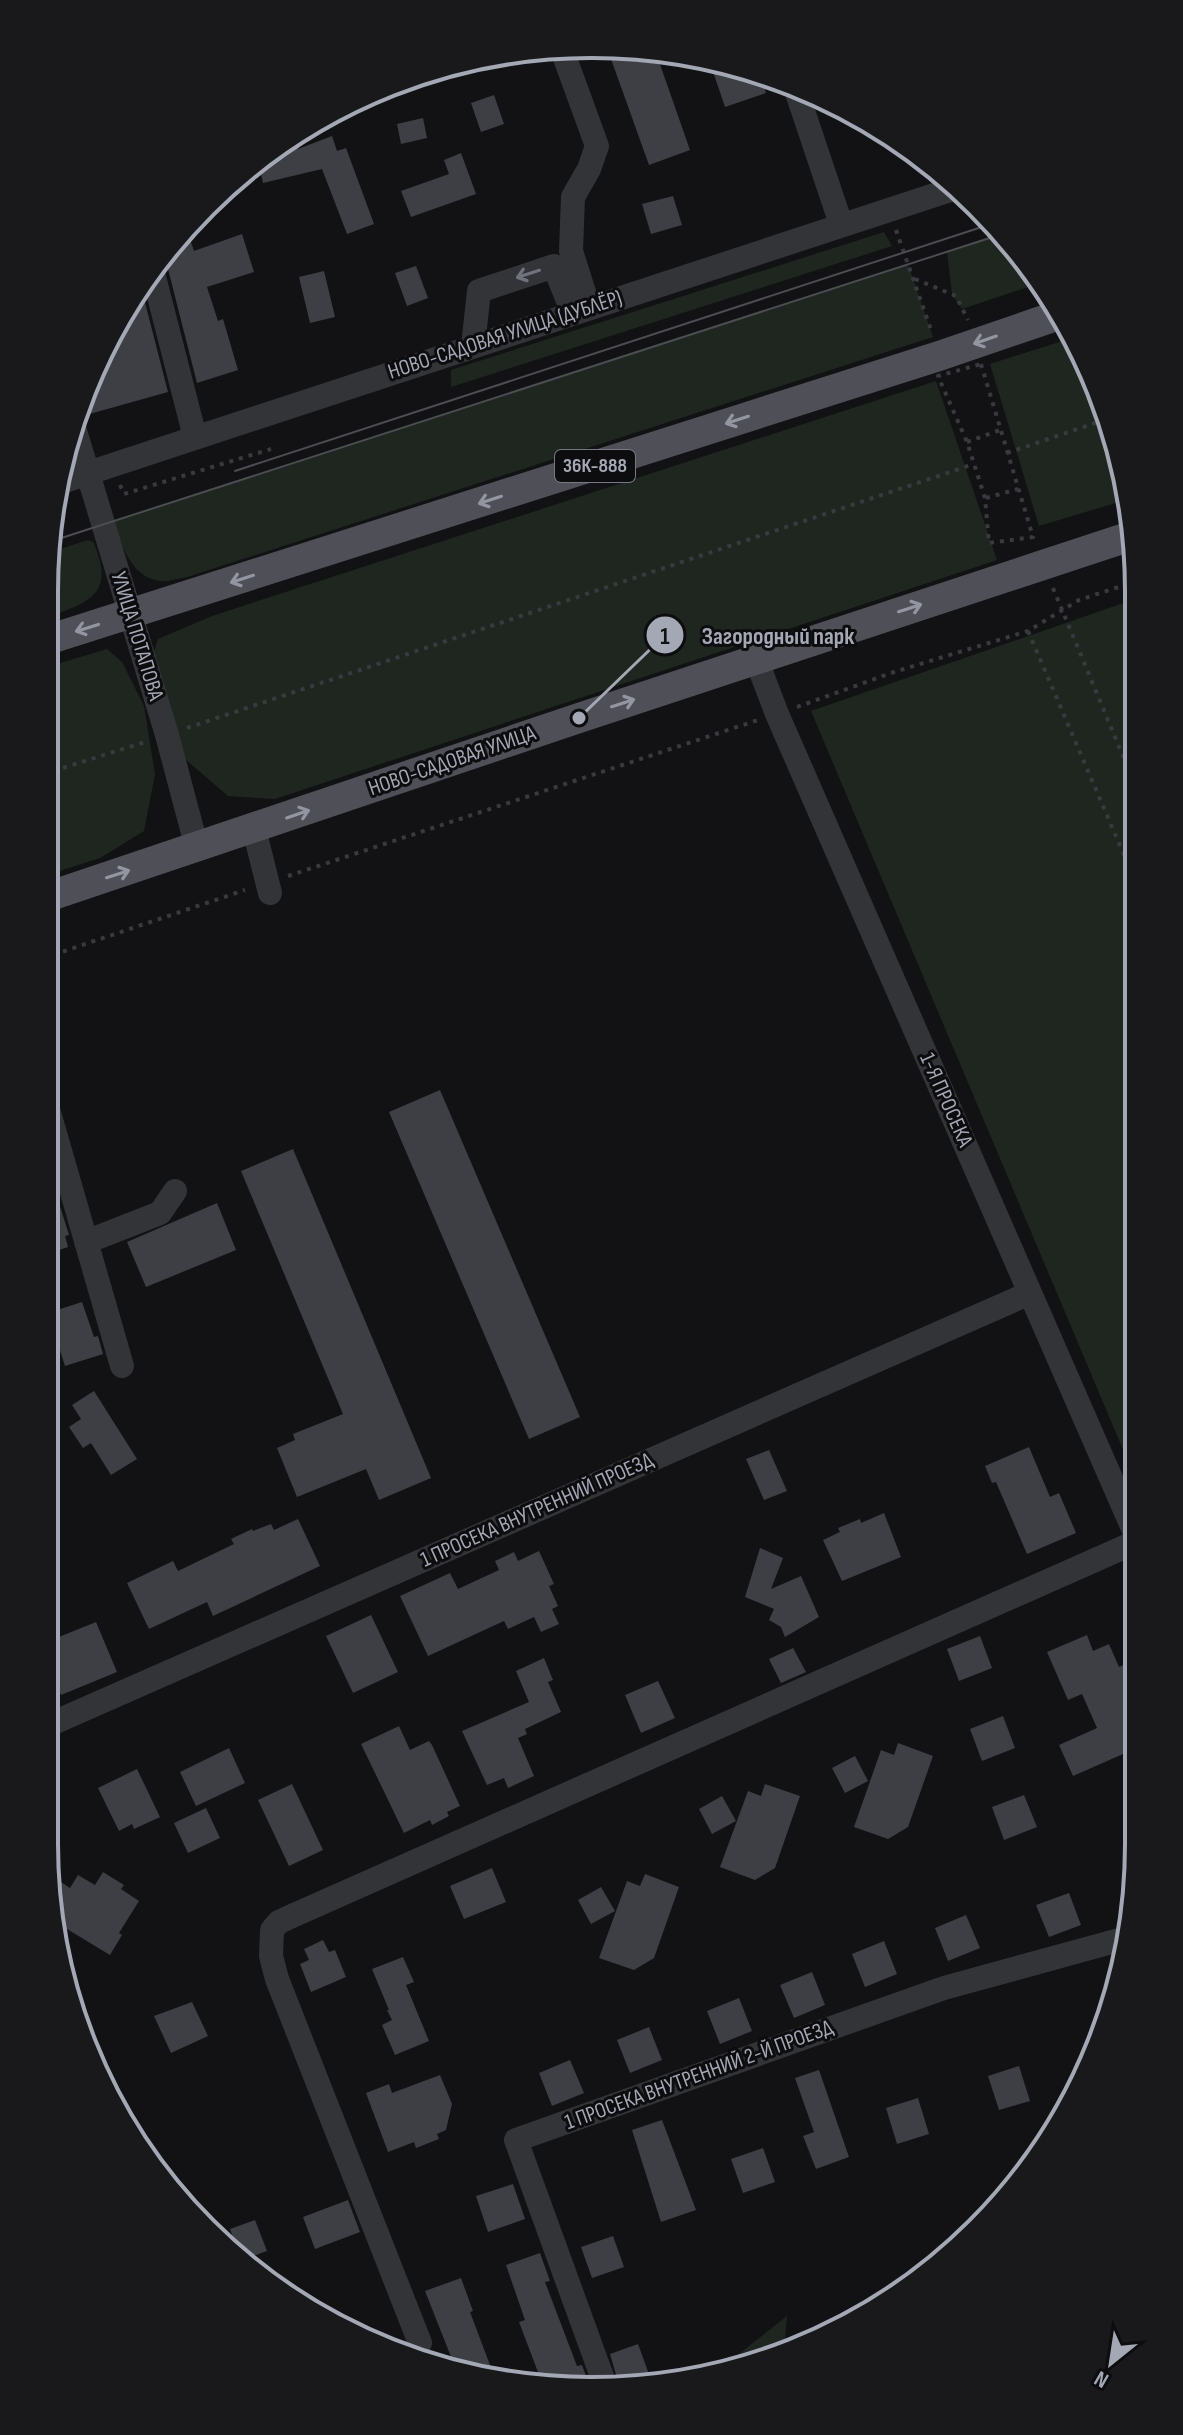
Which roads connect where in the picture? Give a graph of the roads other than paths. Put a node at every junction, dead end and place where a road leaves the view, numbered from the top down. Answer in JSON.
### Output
{"nodes":[{"id":1,"x":566,"y":61,"type":"dead end"},
{"id":2,"x":800,"y":101,"type":"edge"},
{"id":3,"x":945,"y":192,"type":"edge"},
{"id":4,"x":841,"y":224,"type":"junction"},
{"id":5,"x":156,"y":284,"type":"edge"},
{"id":6,"x":581,"y":310,"type":"junction"},
{"id":7,"x":1050,"y":319,"type":"edge"},
{"id":8,"x":473,"y":346,"type":"junction"},
{"id":9,"x":81,"y":437,"type":"edge"},
{"id":10,"x":195,"y":437,"type":"junction"},
{"id":11,"x":100,"y":469,"type":"junction"},
{"id":12,"x":70,"y":479,"type":"edge"},
{"id":13,"x":1122,"y":539,"type":"edge"},
{"id":14,"x":130,"y":615,"type":"junction"},
{"id":15,"x":58,"y":637,"type":"edge"},
{"id":16,"x":756,"y":659,"type":"junction"},
{"id":17,"x":254,"y":829,"type":"junction"},
{"id":18,"x":197,"y":848,"type":"junction"},
{"id":19,"x":268,"y":888,"type":"road end"},
{"id":20,"x":58,"y":893,"type":"edge"},
{"id":21,"x":58,"y":1144,"type":"edge"},
{"id":22,"x":175,"y":1191,"type":"dead end"},
{"id":23,"x":86,"y":1242,"type":"junction"},
{"id":24,"x":1030,"y":1293,"type":"junction"},
{"id":25,"x":122,"y":1366,"type":"dead end"},
{"id":26,"x":1125,"y":1510,"type":"edge"},
{"id":27,"x":1125,"y":1546,"type":"edge"},
{"id":28,"x":58,"y":1721,"type":"edge"},
{"id":29,"x":1116,"y":1941,"type":"edge"},
{"id":30,"x":420,"y":2343,"type":"dead end"},
{"id":31,"x":602,"y":2377,"type":"edge"}],
"edges":[{"from":1,"to":6,"type":"street"},
{"from":2,"to":4,"type":"street"},
{"from":3,"to":4,"type":"street","name":"НОВО-САДОВАЯ УЛИЦА (ДУБЛЁР)"},
{"from":4,"to":6,"type":"street","name":"НОВО-САДОВАЯ УЛИЦА (ДУБЛЁР)"},
{"from":5,"to":10,"type":"street"},
{"from":6,"to":8,"type":"street","name":"НОВО-САДОВАЯ УЛИЦА (ДУБЛЁР)"},
{"from":6,"to":8,"type":"street","one_way":true},
{"from":7,"to":14,"type":"main road","number":"36К-888","one_way":true},
{"from":8,"to":10,"type":"street","name":"НОВО-САДОВАЯ УЛИЦА (ДУБЛЁР)"},
{"from":9,"to":11,"type":"street","name":"УЛИЦА ПОТАПОВА"},
{"from":10,"to":11,"type":"street","name":"НОВО-САДОВАЯ УЛИЦА (ДУБЛЁР)"},
{"from":11,"to":12,"type":"street","name":"НОВО-САДОВАЯ УЛИЦА (ДУБЛЁР)"},
{"from":11,"to":14,"type":"street","name":"УЛИЦА ПОТАПОВА"},
{"from":16,"to":13,"type":"main road","name":"НОВО-САДОВАЯ УЛИЦА","one_way":true},
{"from":14,"to":15,"type":"main road","number":"36К-888","one_way":true},
{"from":14,"to":18,"type":"street","name":"УЛИЦА ПОТАПОВА"},
{"from":17,"to":16,"type":"main road","name":"НОВО-САДОВАЯ УЛИЦА","one_way":true},
{"from":16,"to":24,"type":"street","name":"1-Я ПРОСЕКА"},
{"from":17,"to":18,"type":"main road","name":"НОВО-САДОВАЯ УЛИЦА"},
{"from":17,"to":19,"type":"street"},
{"from":20,"to":18,"type":"main road","name":"НОВО-САДОВАЯ УЛИЦА","one_way":true},
{"from":21,"to":23,"type":"street"},
{"from":22,"to":23,"type":"street"},
{"from":23,"to":25,"type":"street"},
{"from":24,"to":26,"type":"street","name":"1-Я ПРОСЕКА"},
{"from":24,"to":28,"type":"street","name":"1 ПРОСЕКА ВНУТРЕННИЙ ПРОЕЗД"},
{"from":27,"to":30,"type":"street"},
{"from":29,"to":31,"type":"street","name":"1 ПРОСЕКА ВНУТРЕННИЙ 2-Й ПРОЕЗД"}]}
